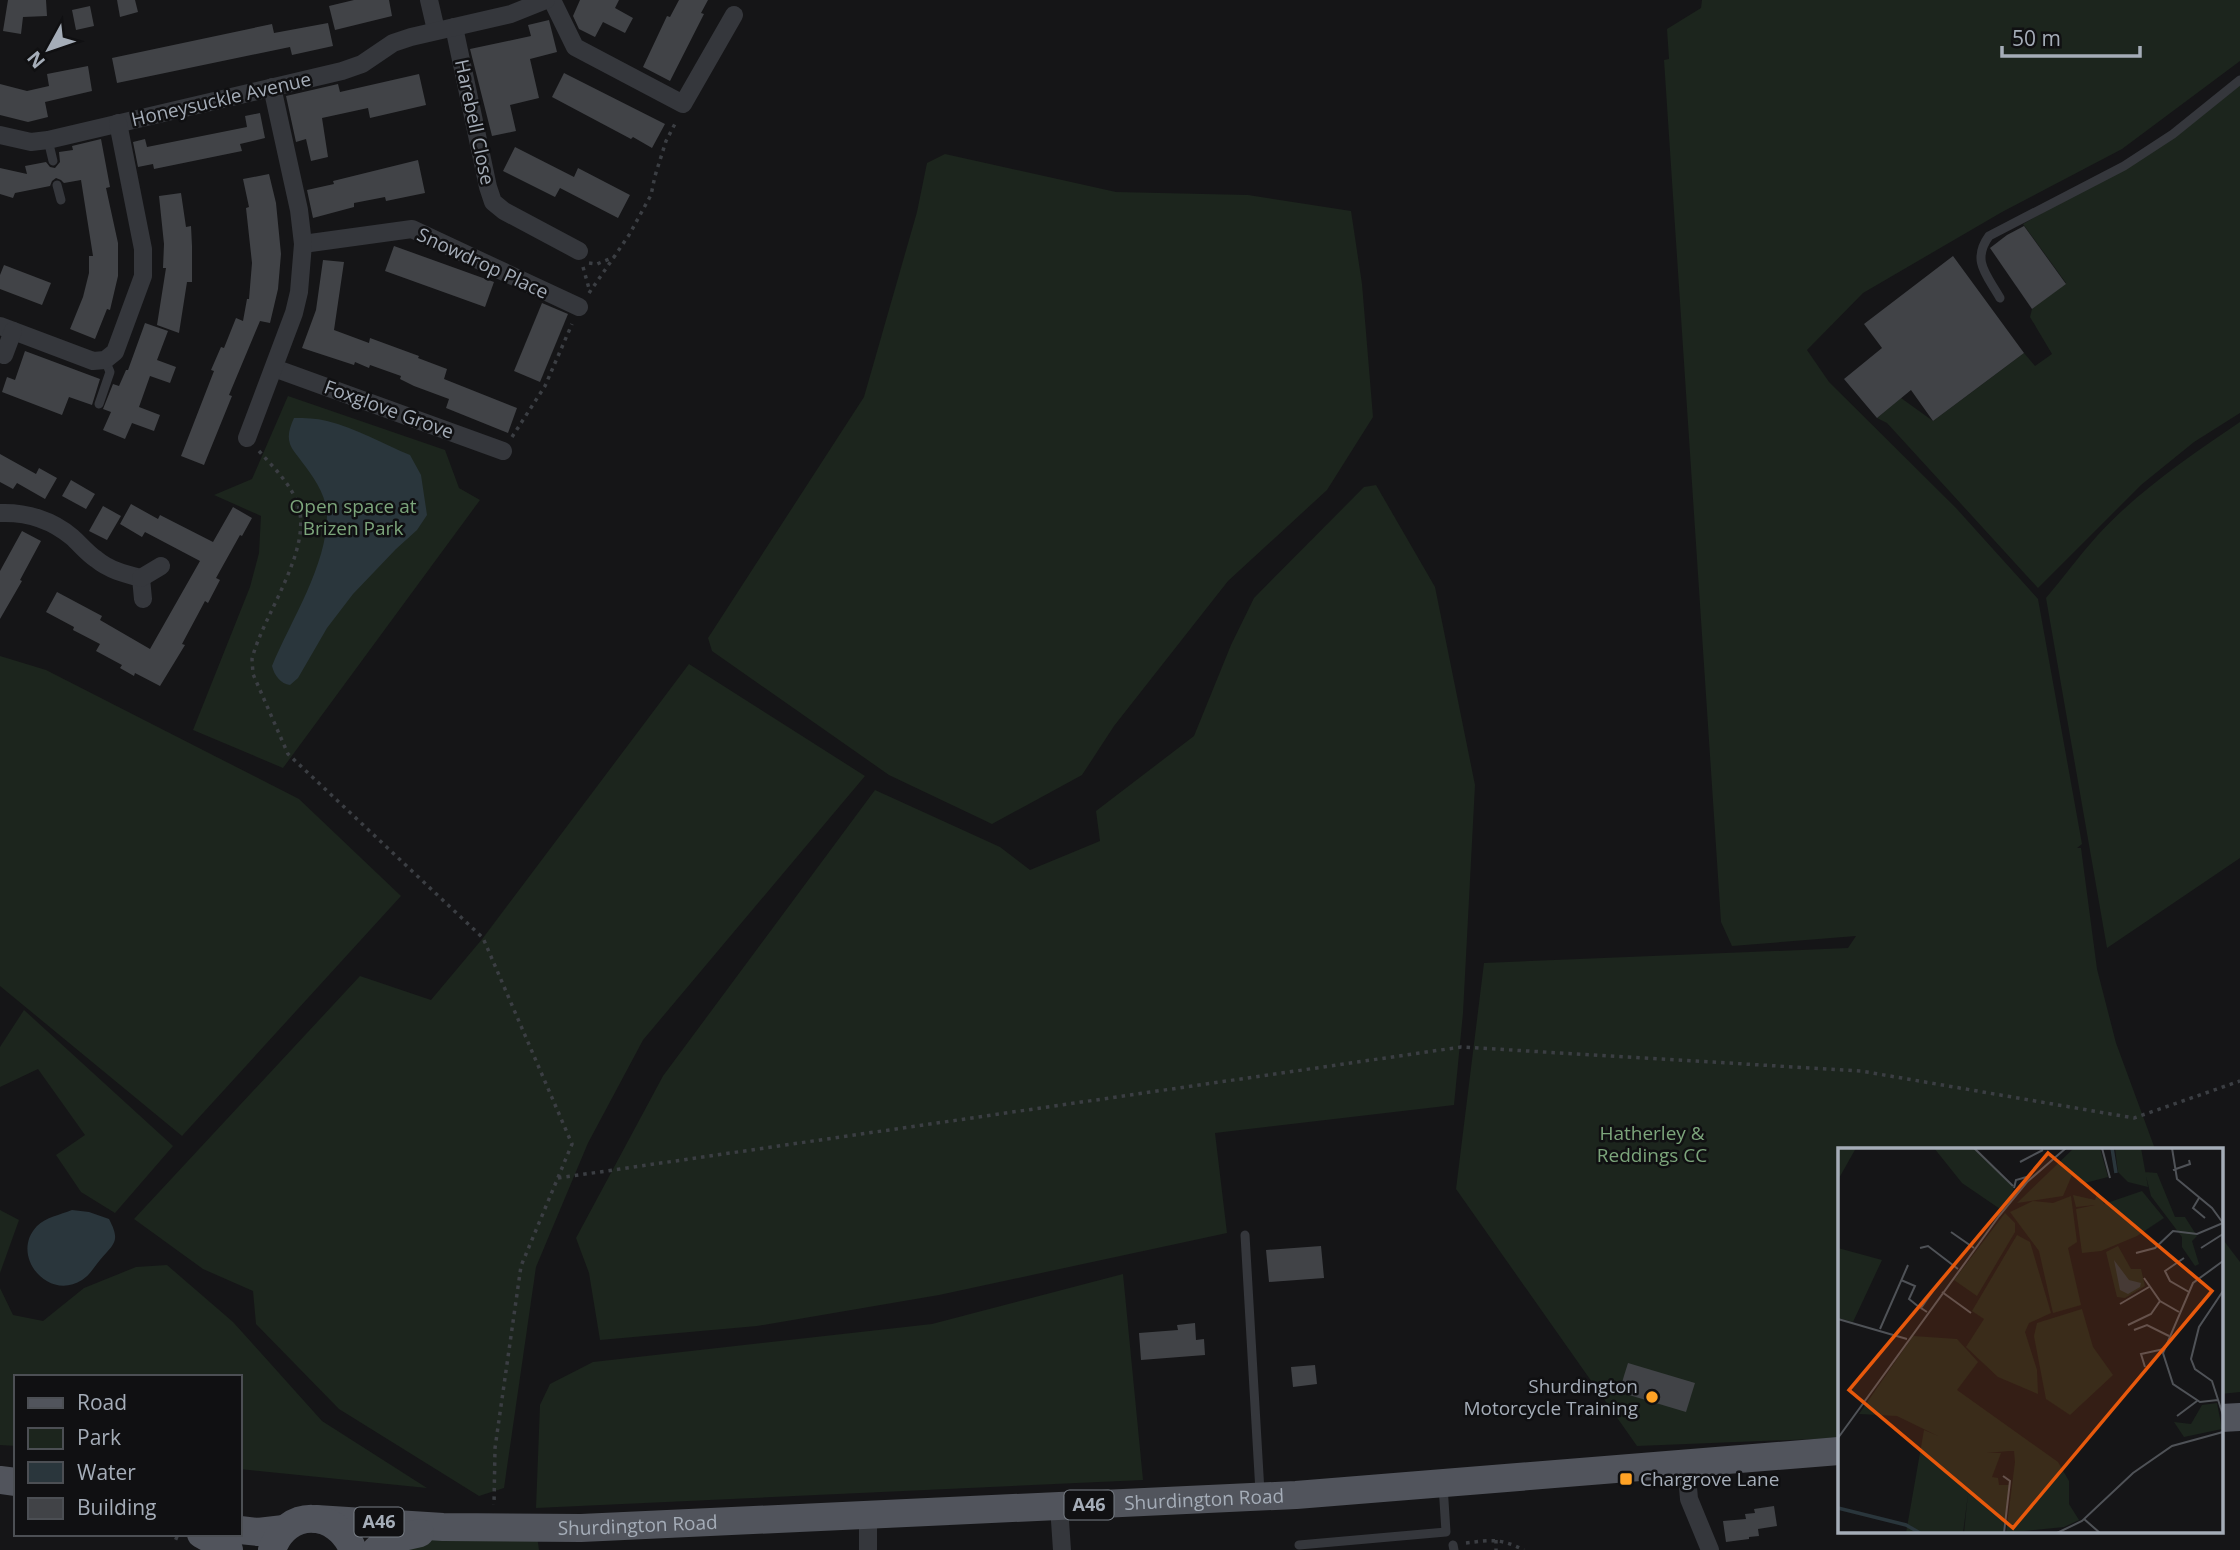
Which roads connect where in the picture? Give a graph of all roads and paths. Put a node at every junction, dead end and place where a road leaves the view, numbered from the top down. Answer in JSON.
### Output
{"nodes":[{"id":1,"x":429,"y":0,"type":"edge"},
{"id":2,"x":547,"y":0,"type":"edge"},
{"id":3,"x":552,"y":0,"type":"edge"},
{"id":4,"x":734,"y":15,"type":"dead end"},
{"id":5,"x":445,"y":28,"type":"junction"},
{"id":6,"x":2240,"y":80,"type":"edge"},
{"id":7,"x":272,"y":87,"type":"junction"},
{"id":8,"x":683,"y":104,"type":"junction"},
{"id":9,"x":118,"y":123,"type":"junction"},
{"id":10,"x":0,"y":135,"type":"edge"},
{"id":11,"x":48,"y":140,"type":"junction"},
{"id":12,"x":53,"y":161,"type":"dead end"},
{"id":13,"x":57,"y":185,"type":"dead end"},
{"id":14,"x":61,"y":201,"type":"dead end"},
{"id":15,"x":303,"y":244,"type":"junction"},
{"id":16,"x":614,"y":257,"type":"junction"},
{"id":17,"x":579,"y":259,"type":"junction"},
{"id":18,"x":584,"y":299,"type":"junction"},
{"id":19,"x":2000,"y":299,"type":"dead end"},
{"id":20,"x":6,"y":328,"type":"edge"},
{"id":21,"x":4,"y":355,"type":"dead end"},
{"id":22,"x":106,"y":360,"type":"junction"},
{"id":23,"x":274,"y":368,"type":"junction"},
{"id":24,"x":99,"y":404,"type":"dead end"},
{"id":25,"x":247,"y":438,"type":"joint"},
{"id":26,"x":503,"y":451,"type":"joint"},
{"id":27,"x":0,"y":513,"type":"edge"},
{"id":28,"x":161,"y":566,"type":"dead end"},
{"id":29,"x":141,"y":578,"type":"junction"},
{"id":30,"x":143,"y":598,"type":"dead end"},
{"id":31,"x":2240,"y":1082,"type":"edge"},
{"id":32,"x":558,"y":1178,"type":"junction"},
{"id":33,"x":1245,"y":1236,"type":"dead end"},
{"id":34,"x":2240,"y":1416,"type":"edge"},
{"id":35,"x":2222,"y":1418,"type":"edge"},
{"id":36,"x":1838,"y":1451,"type":"edge"},
{"id":37,"x":1686,"y":1464,"type":"junction"},
{"id":38,"x":1443,"y":1483,"type":"junction"},
{"id":39,"x":1261,"y":1497,"type":"junction"},
{"id":40,"x":1059,"y":1506,"type":"junction"},
{"id":41,"x":868,"y":1515,"type":"junction"},
{"id":42,"x":316,"y":1519,"type":"junction"},
{"id":43,"x":443,"y":1528,"type":"junction"},
{"id":44,"x":491,"y":1528,"type":"junction"},
{"id":45,"x":242,"y":1530,"type":"edge"},
{"id":46,"x":204,"y":1536,"type":"edge"},
{"id":47,"x":278,"y":1540,"type":"edge"},
{"id":48,"x":1496,"y":1540,"type":"junction"},
{"id":49,"x":1300,"y":1545,"type":"dead end"},
{"id":50,"x":1454,"y":1547,"type":"edge"},
{"id":51,"x":229,"y":1550,"type":"edge"},
{"id":52,"x":353,"y":1550,"type":"edge"},
{"id":53,"x":376,"y":1550,"type":"edge"},
{"id":54,"x":868,"y":1550,"type":"edge"},
{"id":55,"x":1062,"y":1550,"type":"edge"},
{"id":56,"x":1496,"y":1550,"type":"edge"},
{"id":57,"x":1524,"y":1550,"type":"edge"},
{"id":58,"x":1710,"y":1550,"type":"edge"}],
"edges":[{"from":1,"to":5,"type":"street"},
{"from":2,"to":5,"type":"street","name":"Honeysuckle Avenue"},
{"from":3,"to":8,"type":"street"},
{"from":4,"to":8,"type":"street"},
{"from":5,"to":7,"type":"street","name":"Honeysuckle Avenue"},
{"from":5,"to":17,"type":"street","name":"Harebell Close"},
{"from":6,"to":19,"type":"lane"},
{"from":7,"to":9,"type":"street","name":"Honeysuckle Avenue"},
{"from":7,"to":15,"type":"street"},
{"from":8,"to":16,"type":"path"},
{"from":9,"to":11,"type":"street","name":"Honeysuckle Avenue"},
{"from":9,"to":22,"type":"street"},
{"from":10,"to":11,"type":"street","name":"Honeysuckle Avenue"},
{"from":11,"to":12,"type":"lane"},
{"from":13,"to":14,"type":"lane"},
{"from":15,"to":18,"type":"street","name":"Snowdrop Place"},
{"from":15,"to":23,"type":"street"},
{"from":16,"to":17,"type":"path"},
{"from":16,"to":18,"type":"path"},
{"from":17,"to":18,"type":"path"},
{"from":18,"to":26,"type":"path"},
{"from":20,"to":21,"type":"street"},
{"from":20,"to":22,"type":"street"},
{"from":22,"to":24,"type":"lane"},
{"from":23,"to":25,"type":"street"},
{"from":23,"to":26,"type":"street","name":"Foxglove Grove"},
{"from":25,"to":32,"type":"path"},
{"from":27,"to":29,"type":"street"},
{"from":28,"to":29,"type":"street"},
{"from":29,"to":30,"type":"street"},
{"from":31,"to":32,"type":"path"},
{"from":32,"to":44,"type":"path"},
{"from":33,"to":39,"type":"lane"},
{"from":34,"to":35,"type":"main road"},
{"from":36,"to":37,"type":"main road","name":"Shurdington Road","number":"A46"},
{"from":37,"to":38,"type":"main road","name":"Shurdington Road","number":"A46"},
{"from":37,"to":58,"type":"street"},
{"from":38,"to":39,"type":"main road","name":"Shurdington Road","number":"A46"},
{"from":38,"to":49,"type":"lane"},
{"from":39,"to":40,"type":"main road","name":"Shurdington Road","number":"A46"},
{"from":40,"to":41,"type":"main road","name":"Shurdington Road","number":"A46"},
{"from":40,"to":55,"type":"street"},
{"from":41,"to":44,"type":"main road","name":"Shurdington Road","number":"A46"},
{"from":41,"to":54,"type":"street"},
{"from":42,"to":43,"type":"main road","name":"Shurdington Road","number":"A46"},
{"from":42,"to":47,"type":"main road"},
{"from":42,"to":52,"type":"main road"},
{"from":43,"to":44,"type":"main road","name":"Shurdington Road","number":"A46"},
{"from":43,"to":53,"type":"main road","name":"Shurdington Road","number":"A46"},
{"from":45,"to":47,"type":"main road"},
{"from":46,"to":51,"type":"main road"},
{"from":48,"to":50,"type":"path"},
{"from":48,"to":56,"type":"path"},
{"from":48,"to":57,"type":"path"}]}
